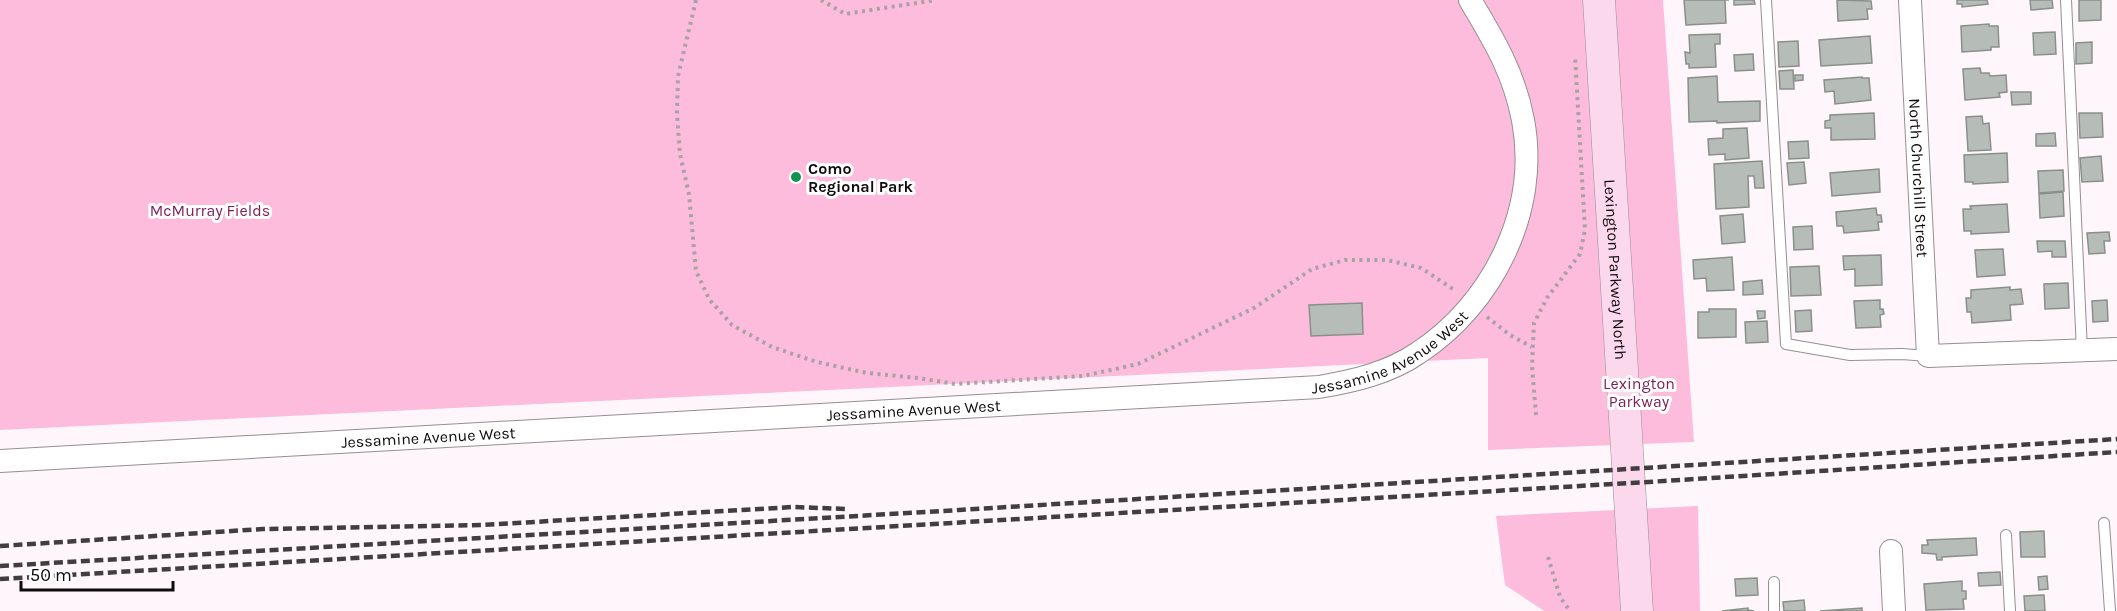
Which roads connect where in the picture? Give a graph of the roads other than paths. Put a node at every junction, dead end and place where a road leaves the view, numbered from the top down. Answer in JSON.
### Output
{"nodes":[{"id":1,"x":1470,"y":0,"type":"edge"},
{"id":2,"x":1599,"y":0,"type":"edge"},
{"id":3,"x":1766,"y":0,"type":"edge"},
{"id":4,"x":1910,"y":0,"type":"edge"},
{"id":5,"x":2066,"y":0,"type":"edge"},
{"id":6,"x":2117,"y":349,"type":"edge"},
{"id":7,"x":2082,"y":351,"type":"junction"},
{"id":8,"x":1928,"y":356,"type":"junction"},
{"id":9,"x":0,"y":461,"type":"edge"},
{"id":10,"x":2104,"y":523,"type":"dead end"},
{"id":11,"x":2006,"y":535,"type":"dead end"},
{"id":12,"x":1891,"y":551,"type":"dead end"},
{"id":13,"x":1774,"y":582,"type":"dead end"},
{"id":14,"x":1637,"y":611,"type":"edge"},
{"id":15,"x":1774,"y":611,"type":"edge"},
{"id":16,"x":1894,"y":611,"type":"edge"},
{"id":17,"x":2010,"y":611,"type":"edge"},
{"id":18,"x":2110,"y":611,"type":"edge"}],
"edges":[{"from":1,"to":9,"type":"street","name":"Jessamine Avenue West"},
{"from":2,"to":14,"type":"main road","name":"Lexington Parkway North"},
{"from":3,"to":8,"type":"lane"},
{"from":4,"to":8,"type":"street","name":"North Churchill Street"},
{"from":5,"to":7,"type":"lane"},
{"from":6,"to":7,"type":"street"},
{"from":7,"to":8,"type":"street"},
{"from":10,"to":18,"type":"lane"},
{"from":11,"to":17,"type":"lane"},
{"from":12,"to":16,"type":"street"},
{"from":13,"to":15,"type":"lane"}]}
